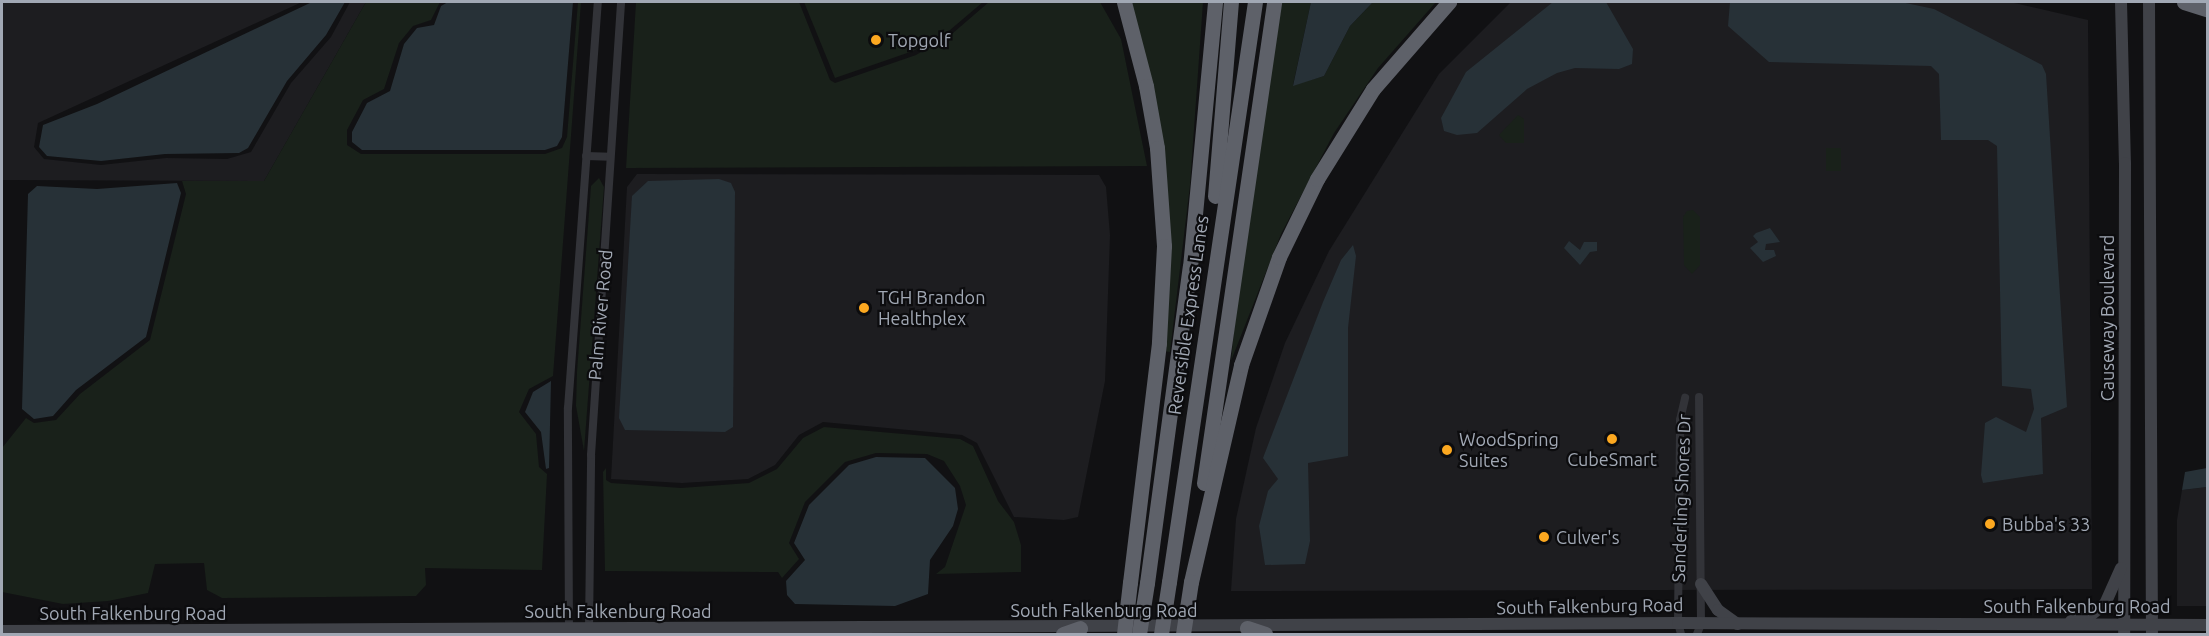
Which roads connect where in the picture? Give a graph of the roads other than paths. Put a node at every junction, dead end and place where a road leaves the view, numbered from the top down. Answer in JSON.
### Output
{"nodes":[{"id":1,"x":598,"y":2,"type":"edge"},
{"id":2,"x":621,"y":2,"type":"edge"},
{"id":3,"x":1124,"y":2,"type":"edge"},
{"id":4,"x":1215,"y":2,"type":"edge"},
{"id":5,"x":1231,"y":2,"type":"edge"},
{"id":6,"x":1255,"y":2,"type":"edge"},
{"id":7,"x":1274,"y":2,"type":"edge"},
{"id":8,"x":1449,"y":2,"type":"edge"},
{"id":9,"x":2121,"y":2,"type":"edge"},
{"id":10,"x":2149,"y":2,"type":"edge"},
{"id":11,"x":2184,"y":2,"type":"edge"},
{"id":12,"x":2208,"y":10,"type":"edge"},
{"id":13,"x":586,"y":156,"type":"junction"},
{"id":14,"x":610,"y":157,"type":"junction"},
{"id":15,"x":1685,"y":398,"type":"dead end"},
{"id":16,"x":1699,"y":398,"type":"dead end"},
{"id":17,"x":2125,"y":552,"type":"junction"},
{"id":18,"x":1191,"y":582,"type":"junction"},
{"id":19,"x":1159,"y":583,"type":"junction"},
{"id":20,"x":1701,"y":584,"type":"junction"},
{"id":21,"x":1737,"y":624,"type":"junction"},
{"id":22,"x":2037,"y":625,"type":"junction"},
{"id":23,"x":2208,"y":625,"type":"edge"},
{"id":24,"x":1080,"y":628,"type":"junction"},
{"id":25,"x":1247,"y":628,"type":"junction"},
{"id":26,"x":1679,"y":629,"type":"edge"},
{"id":27,"x":1699,"y":629,"type":"edge"},
{"id":28,"x":2124,"y":630,"type":"edge"},
{"id":29,"x":2152,"y":630,"type":"edge"},
{"id":30,"x":2,"y":631,"type":"edge"},
{"id":31,"x":194,"y":632,"type":"edge"},
{"id":32,"x":568,"y":632,"type":"edge"},
{"id":33,"x":589,"y":632,"type":"edge"},
{"id":34,"x":220,"y":633,"type":"edge"},
{"id":35,"x":1063,"y":634,"type":"edge"},
{"id":36,"x":1124,"y":634,"type":"edge"},
{"id":37,"x":1139,"y":634,"type":"edge"},
{"id":38,"x":1152,"y":634,"type":"edge"},
{"id":39,"x":1161,"y":634,"type":"edge"},
{"id":40,"x":1183,"y":634,"type":"edge"},
{"id":41,"x":1265,"y":634,"type":"edge"}],
"edges":[{"from":1,"to":13,"type":"street","name":"Palm River Road"},
{"from":2,"to":14,"type":"street","name":"Palm River Road"},
{"from":3,"to":36,"type":"highway","bridge":true},
{"from":4,"to":19,"type":"highway"},
{"from":5,"to":19,"type":"highway"},
{"from":6,"to":19,"type":"highway","name":"Reversible Express Lanes"},
{"from":7,"to":18,"type":"highway"},
{"from":8,"to":18,"type":"highway"},
{"from":9,"to":17,"type":"street","name":"Causeway Boulevard"},
{"from":10,"to":29,"type":"street"},
{"from":11,"to":12,"type":"highway"},
{"from":13,"to":14,"type":"street"},
{"from":13,"to":32,"type":"street","name":"Palm River Road"},
{"from":14,"to":33,"type":"street","name":"Palm River Road"},
{"from":15,"to":26,"type":"street","name":"Sanderling Shores Dr"},
{"from":16,"to":20,"type":"street","name":"Sanderling Shores Dr"},
{"from":17,"to":22,"type":"street"},
{"from":17,"to":28,"type":"street","name":"Causeway Boulevard"},
{"from":18,"to":40,"type":"highway","bridge":true},
{"from":19,"to":37,"type":"highway","bridge":true},
{"from":19,"to":38,"type":"highway"},
{"from":19,"to":39,"type":"highway","name":"Reversible Express Lanes","bridge":true},
{"from":20,"to":21,"type":"street"},
{"from":20,"to":27,"type":"street","name":"Sanderling Shores Dr"},
{"from":21,"to":22,"type":"street","name":"South Falkenburg Road"},
{"from":21,"to":27,"type":"street","name":"South Falkenburg Road"},
{"from":22,"to":28,"type":"street","name":"South Falkenburg Road"},
{"from":23,"to":29,"type":"street","name":"South Falkenburg Road"},
{"from":24,"to":25,"type":"street","name":"South Falkenburg Road"},
{"from":24,"to":33,"type":"street","name":"South Falkenburg Road"},
{"from":24,"to":35,"type":"highway"},
{"from":25,"to":26,"type":"street","name":"South Falkenburg Road"},
{"from":25,"to":41,"type":"highway"},
{"from":26,"to":27,"type":"street","name":"South Falkenburg Road"},
{"from":28,"to":29,"type":"street","name":"South Falkenburg Road"},
{"from":30,"to":31,"type":"street","name":"South Falkenburg Road"},
{"from":31,"to":34,"type":"street","name":"South Falkenburg Road"},
{"from":32,"to":33,"type":"street","name":"South Falkenburg Road"},
{"from":32,"to":34,"type":"street","name":"South Falkenburg Road"}]}
